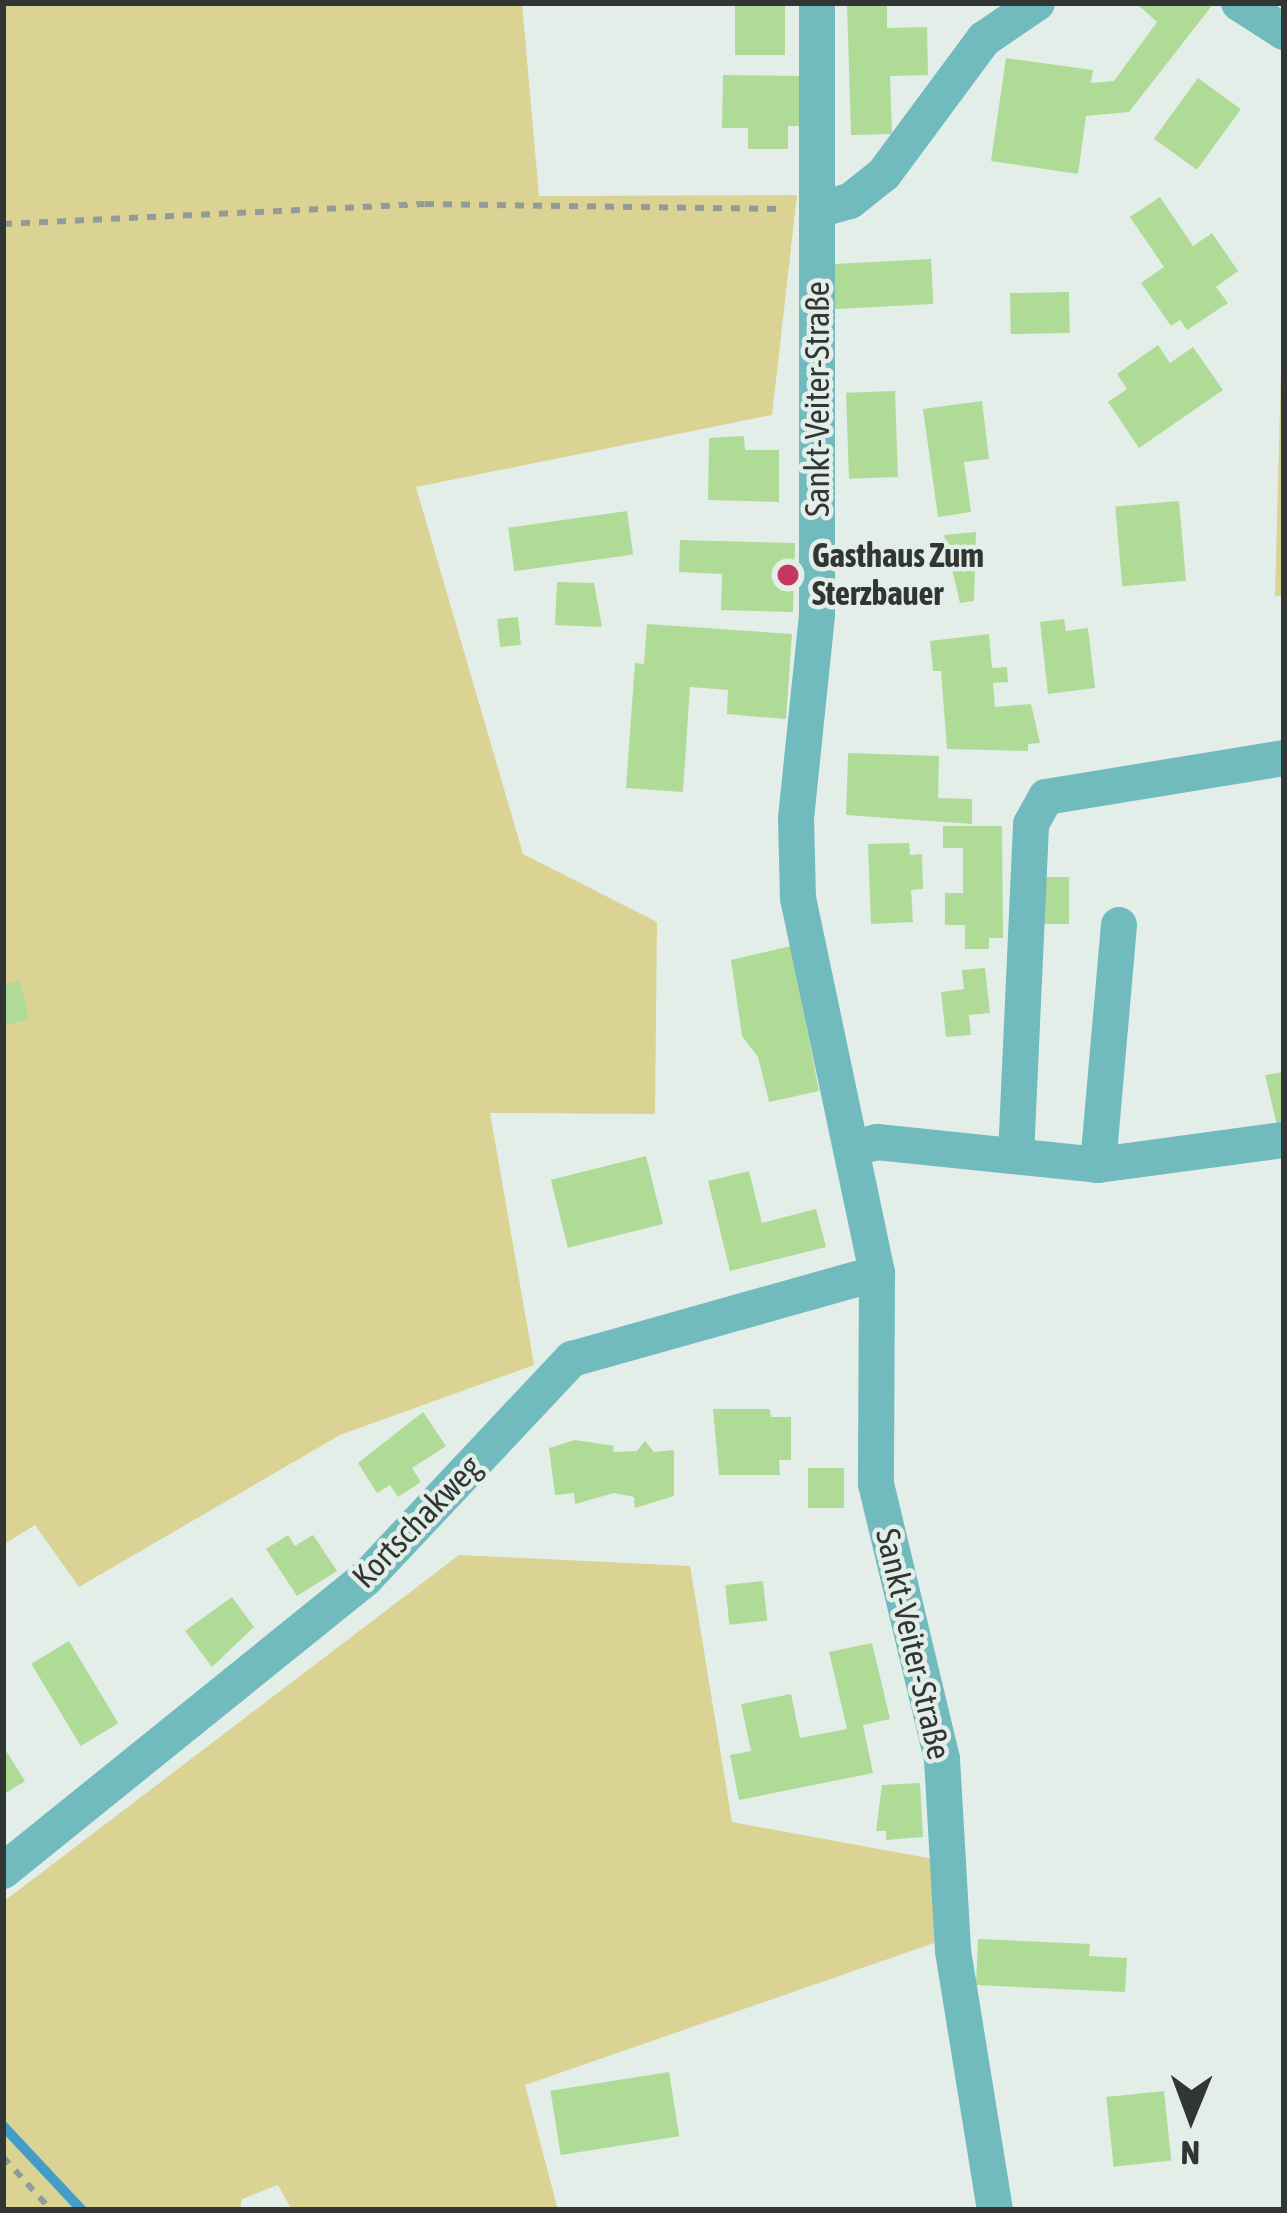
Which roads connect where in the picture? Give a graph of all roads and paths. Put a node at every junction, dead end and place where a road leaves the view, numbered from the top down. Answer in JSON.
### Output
{"nodes":[{"id":1,"x":818,"y":3,"type":"edge"},
{"id":2,"x":1037,"y":3,"type":"edge"},
{"id":3,"x":1239,"y":3,"type":"edge"},
{"id":4,"x":1284,"y":32,"type":"edge"},
{"id":5,"x":818,"y":209,"type":"junction"},
{"id":6,"x":3,"y":224,"type":"edge"},
{"id":7,"x":1284,"y":758,"type":"edge"},
{"id":8,"x":1119,"y":925,"type":"dead end"},
{"id":9,"x":1284,"y":1140,"type":"edge"},
{"id":10,"x":851,"y":1149,"type":"junction"},
{"id":11,"x":1016,"y":1156,"type":"junction"},
{"id":12,"x":1098,"y":1166,"type":"junction"},
{"id":13,"x":877,"y":1273,"type":"junction"},
{"id":14,"x":3,"y":1871,"type":"edge"},
{"id":15,"x":3,"y":2157,"type":"edge"},
{"id":16,"x":51,"y":2210,"type":"edge"},
{"id":17,"x":995,"y":2210,"type":"edge"}],
"edges":[{"from":1,"to":5,"type":"street","name":"Sankt-Veiter-Straße"},
{"from":2,"to":5,"type":"street"},
{"from":3,"to":4,"type":"street"},
{"from":5,"to":6,"type":"path"},
{"from":5,"to":10,"type":"street","name":"Sankt-Veiter-Straße"},
{"from":7,"to":11,"type":"street"},
{"from":8,"to":12,"type":"street"},
{"from":9,"to":12,"type":"street"},
{"from":10,"to":11,"type":"street"},
{"from":10,"to":13,"type":"street","name":"Sankt-Veiter-Straße"},
{"from":11,"to":12,"type":"street"},
{"from":13,"to":14,"type":"street","name":"Kortschakweg"},
{"from":13,"to":17,"type":"street","name":"Sankt-Veiter-Straße"},
{"from":15,"to":16,"type":"path"}]}
